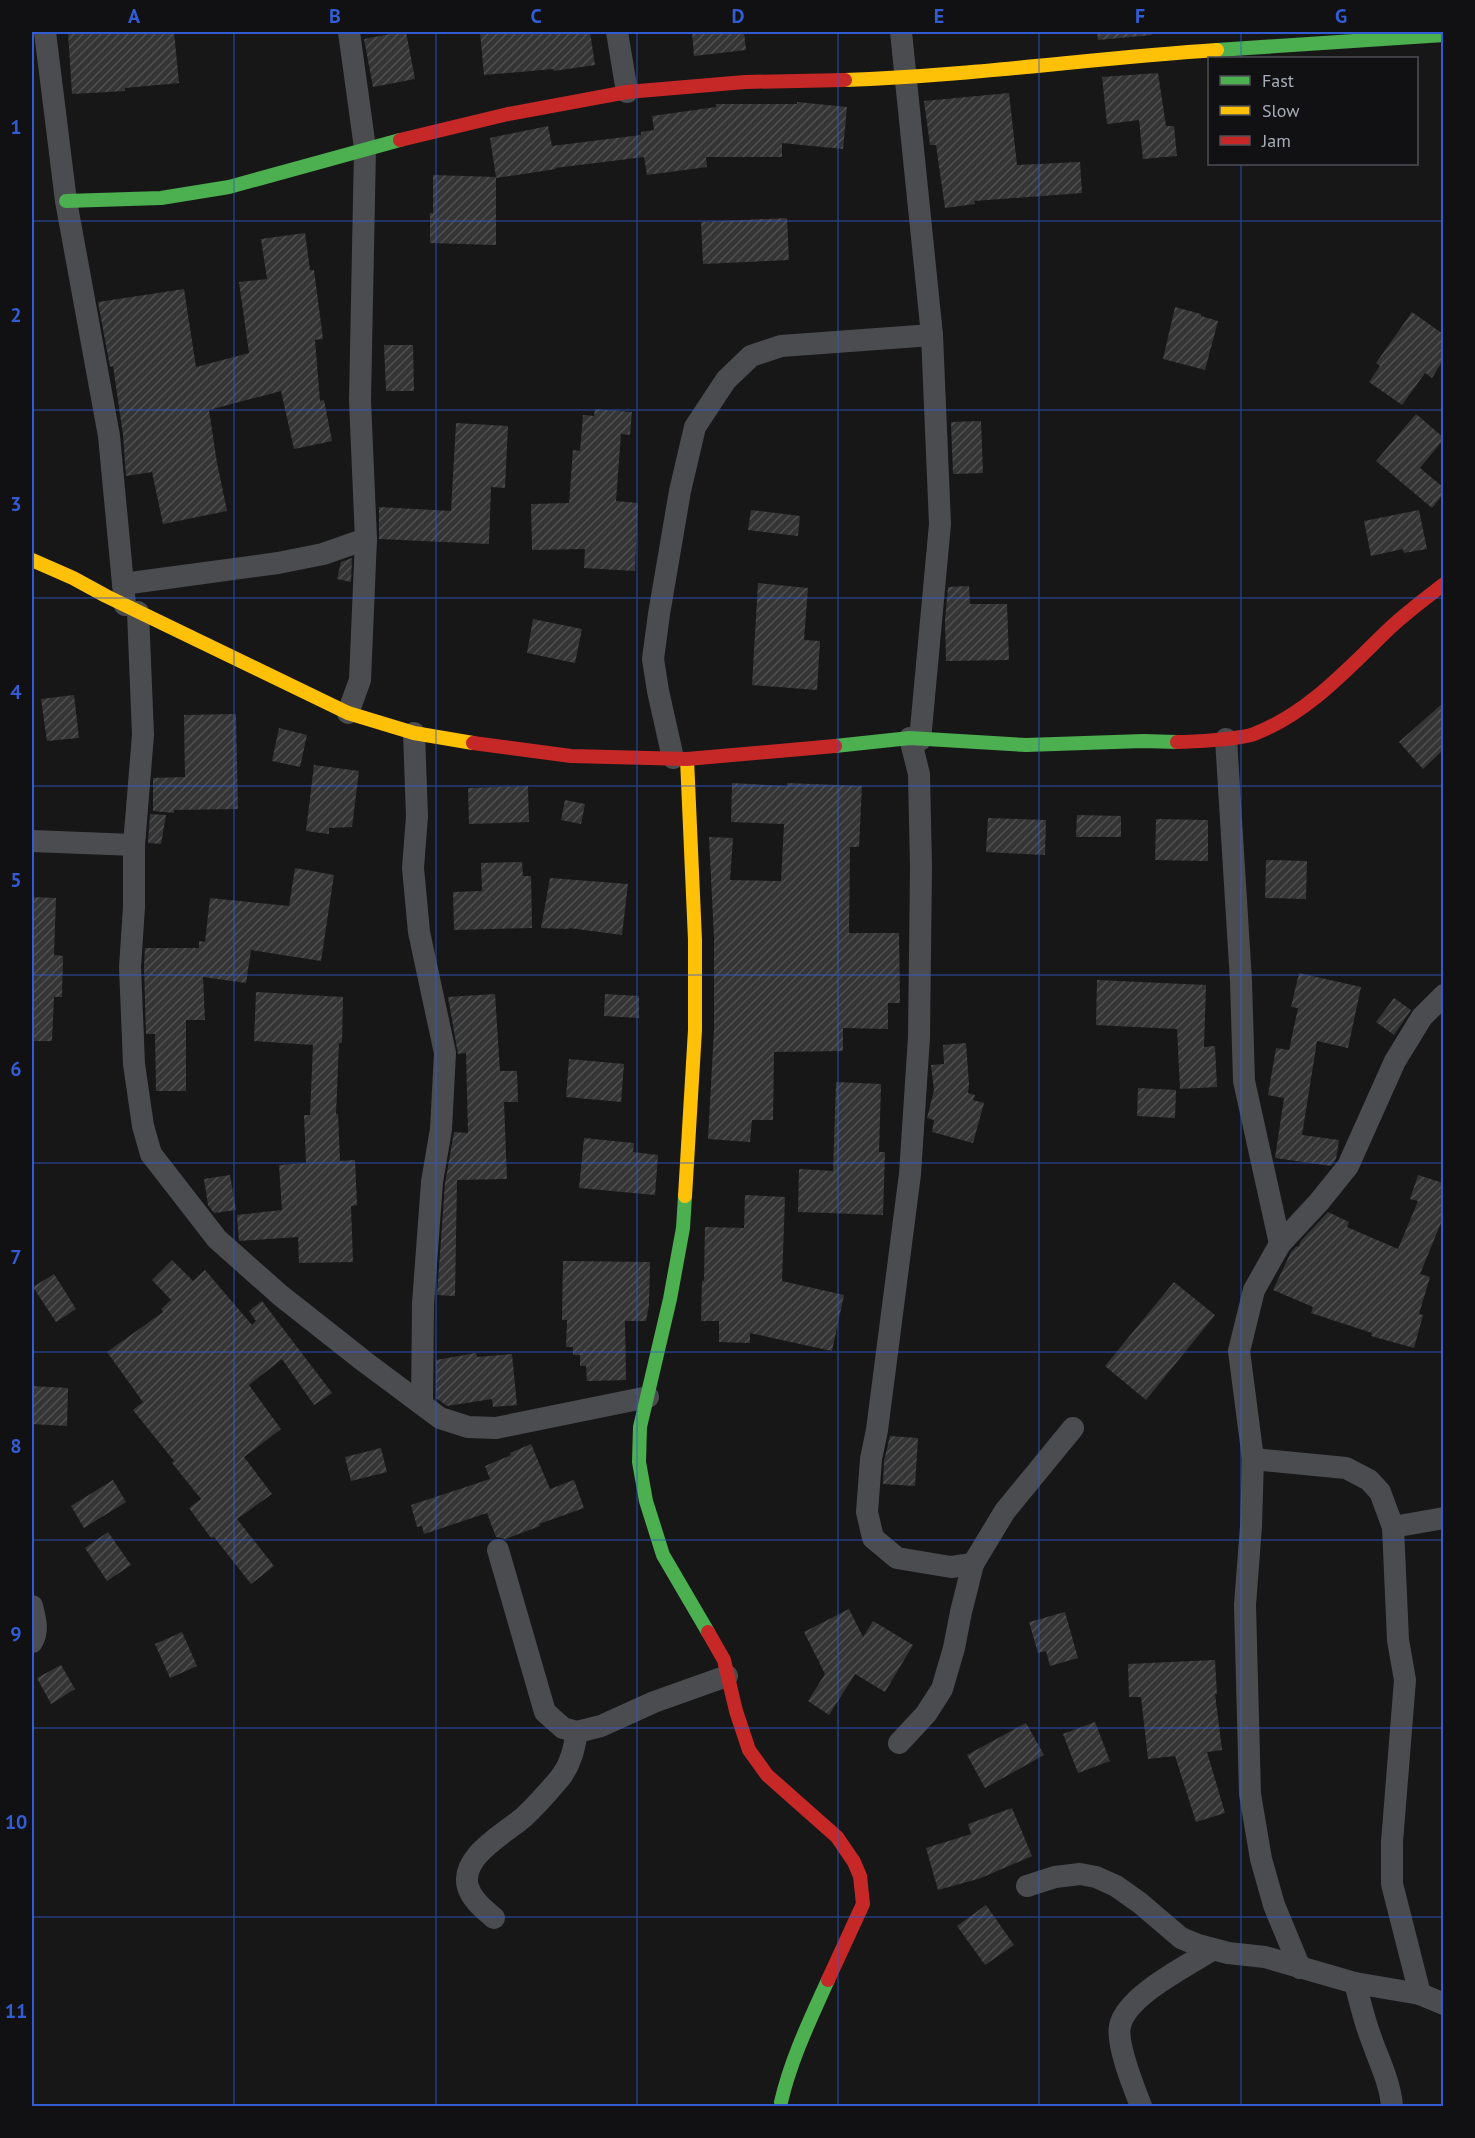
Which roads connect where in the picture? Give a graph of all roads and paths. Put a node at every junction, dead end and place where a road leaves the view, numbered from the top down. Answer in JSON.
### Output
{"nodes":[{"id":1,"x":45,"y":32,"type":"edge"},
{"id":2,"x":349,"y":32,"type":"edge"},
{"id":3,"x":617,"y":32,"type":"edge"},
{"id":4,"x":901,"y":32,"type":"edge"},
{"id":5,"x":1443,"y":35,"type":"edge"},
{"id":6,"x":905,"y":78,"type":"junction"},
{"id":7,"x":627,"y":92,"type":"junction"},
{"id":8,"x":365,"y":148,"type":"junction"},
{"id":9,"x":66,"y":201,"type":"junction"},
{"id":10,"x":932,"y":335,"type":"junction"},
{"id":11,"x":366,"y":539,"type":"junction"},
{"id":12,"x":32,"y":560,"type":"edge"},
{"id":13,"x":1443,"y":584,"type":"edge"},
{"id":14,"x":129,"y":600,"type":"junction"},
{"id":15,"x":348,"y":713,"type":"junction"},
{"id":16,"x":414,"y":733,"type":"junction"},
{"id":17,"x":915,"y":739,"type":"junction"},
{"id":18,"x":1226,"y":739,"type":"junction"},
{"id":19,"x":680,"y":759,"type":"junction"},
{"id":20,"x":32,"y":841,"type":"edge"},
{"id":21,"x":134,"y":845,"type":"junction"},
{"id":22,"x":1443,"y":995,"type":"edge"},
{"id":23,"x":1280,"y":1244,"type":"junction"},
{"id":24,"x":648,"y":1397,"type":"junction"},
{"id":25,"x":422,"y":1404,"type":"junction"},
{"id":26,"x":1073,"y":1428,"type":"dead end"},
{"id":27,"x":1254,"y":1459,"type":"junction"},
{"id":28,"x":1443,"y":1518,"type":"edge"},
{"id":29,"x":1393,"y":1527,"type":"junction"},
{"id":30,"x":498,"y":1550,"type":"dead end"},
{"id":31,"x":973,"y":1564,"type":"junction"},
{"id":32,"x":32,"y":1606,"type":"edge"},
{"id":33,"x":32,"y":1642,"type":"edge"},
{"id":34,"x":728,"y":1676,"type":"junction"},
{"id":35,"x":577,"y":1732,"type":"junction"},
{"id":36,"x":899,"y":1743,"type":"dead end"},
{"id":37,"x":1027,"y":1886,"type":"dead end"},
{"id":38,"x":494,"y":1918,"type":"dead end"},
{"id":39,"x":1212,"y":1950,"type":"junction"},
{"id":40,"x":1300,"y":1968,"type":"junction"},
{"id":41,"x":1354,"y":1983,"type":"junction"},
{"id":42,"x":1419,"y":1994,"type":"junction"},
{"id":43,"x":1443,"y":2004,"type":"edge"},
{"id":44,"x":781,"y":2102,"type":"dead end"},
{"id":45,"x":1141,"y":2106,"type":"edge"},
{"id":46,"x":1392,"y":2106,"type":"edge"}],
"edges":[{"from":1,"to":9,"type":"street"},
{"from":2,"to":8,"type":"street"},
{"from":3,"to":7,"type":"street"},
{"from":4,"to":6,"type":"street"},
{"from":5,"to":6,"type":"street"},
{"from":6,"to":7,"type":"street"},
{"from":6,"to":10,"type":"street"},
{"from":7,"to":8,"type":"street"},
{"from":8,"to":9,"type":"street"},
{"from":8,"to":11,"type":"street"},
{"from":9,"to":14,"type":"street"},
{"from":10,"to":17,"type":"street"},
{"from":10,"to":19,"type":"street"},
{"from":11,"to":14,"type":"street"},
{"from":11,"to":15,"type":"street"},
{"from":12,"to":14,"type":"street"},
{"from":13,"to":18,"type":"street"},
{"from":14,"to":15,"type":"street"},
{"from":14,"to":21,"type":"street"},
{"from":15,"to":16,"type":"street"},
{"from":16,"to":19,"type":"street"},
{"from":16,"to":25,"type":"street"},
{"from":17,"to":18,"type":"street"},
{"from":17,"to":19,"type":"street"},
{"from":17,"to":31,"type":"street"},
{"from":18,"to":23,"type":"street"},
{"from":19,"to":24,"type":"street"},
{"from":20,"to":21,"type":"street"},
{"from":21,"to":25,"type":"street"},
{"from":22,"to":23,"type":"street"},
{"from":23,"to":27,"type":"street"},
{"from":24,"to":25,"type":"street"},
{"from":24,"to":34,"type":"street"},
{"from":26,"to":31,"type":"street"},
{"from":27,"to":29,"type":"street"},
{"from":27,"to":40,"type":"street"},
{"from":28,"to":29,"type":"street"},
{"from":29,"to":42,"type":"street"},
{"from":30,"to":35,"type":"street"},
{"from":31,"to":36,"type":"street"},
{"from":32,"to":33,"type":"street"},
{"from":34,"to":35,"type":"street"},
{"from":34,"to":44,"type":"street"},
{"from":35,"to":38,"type":"street"},
{"from":37,"to":39,"type":"street"},
{"from":39,"to":40,"type":"street"},
{"from":39,"to":45,"type":"street"},
{"from":40,"to":41,"type":"street"},
{"from":41,"to":42,"type":"street"},
{"from":41,"to":46,"type":"street"},
{"from":42,"to":43,"type":"street"}]}
